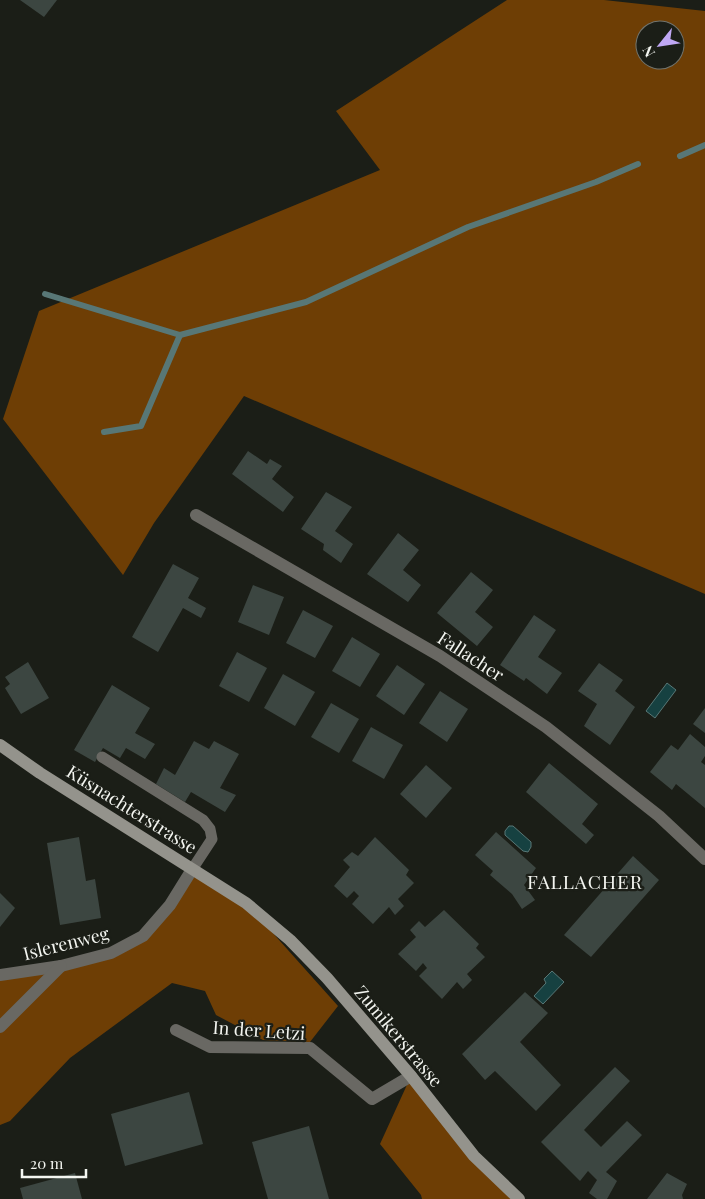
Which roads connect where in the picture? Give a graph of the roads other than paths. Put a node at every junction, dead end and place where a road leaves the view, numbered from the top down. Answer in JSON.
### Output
{"nodes":[{"id":1,"x":196,"y":515,"type":"dead end"},
{"id":2,"x":0,"y":745,"type":"edge"},
{"id":3,"x":102,"y":757,"type":"dead end"},
{"id":4,"x":705,"y":859,"type":"edge"},
{"id":5,"x":193,"y":868,"type":"junction"},
{"id":6,"x":246,"y":903,"type":"joint"},
{"id":7,"x":61,"y":966,"type":"junction"},
{"id":8,"x":0,"y":975,"type":"edge"},
{"id":9,"x":0,"y":1027,"type":"edge"},
{"id":10,"x":176,"y":1030,"type":"dead end"},
{"id":11,"x":411,"y":1076,"type":"junction"},
{"id":12,"x":519,"y":1199,"type":"edge"}],
"edges":[{"from":1,"to":4,"type":"street","name":"Fallacher"},
{"from":2,"to":5,"type":"main road","name":"Küsnachterstrasse"},
{"from":3,"to":5,"type":"lane"},
{"from":5,"to":6,"type":"main road","name":"Küsnachterstrasse"},
{"from":5,"to":7,"type":"street","name":"Islerenweg"},
{"from":6,"to":11,"type":"main road","name":"Zumikerstrasse"},
{"from":7,"to":8,"type":"street","name":"Islerenweg"},
{"from":7,"to":9,"type":"street"},
{"from":10,"to":11,"type":"street","name":"In der Letzi"},
{"from":11,"to":12,"type":"main road","name":"Zumikerstrasse"}]}
